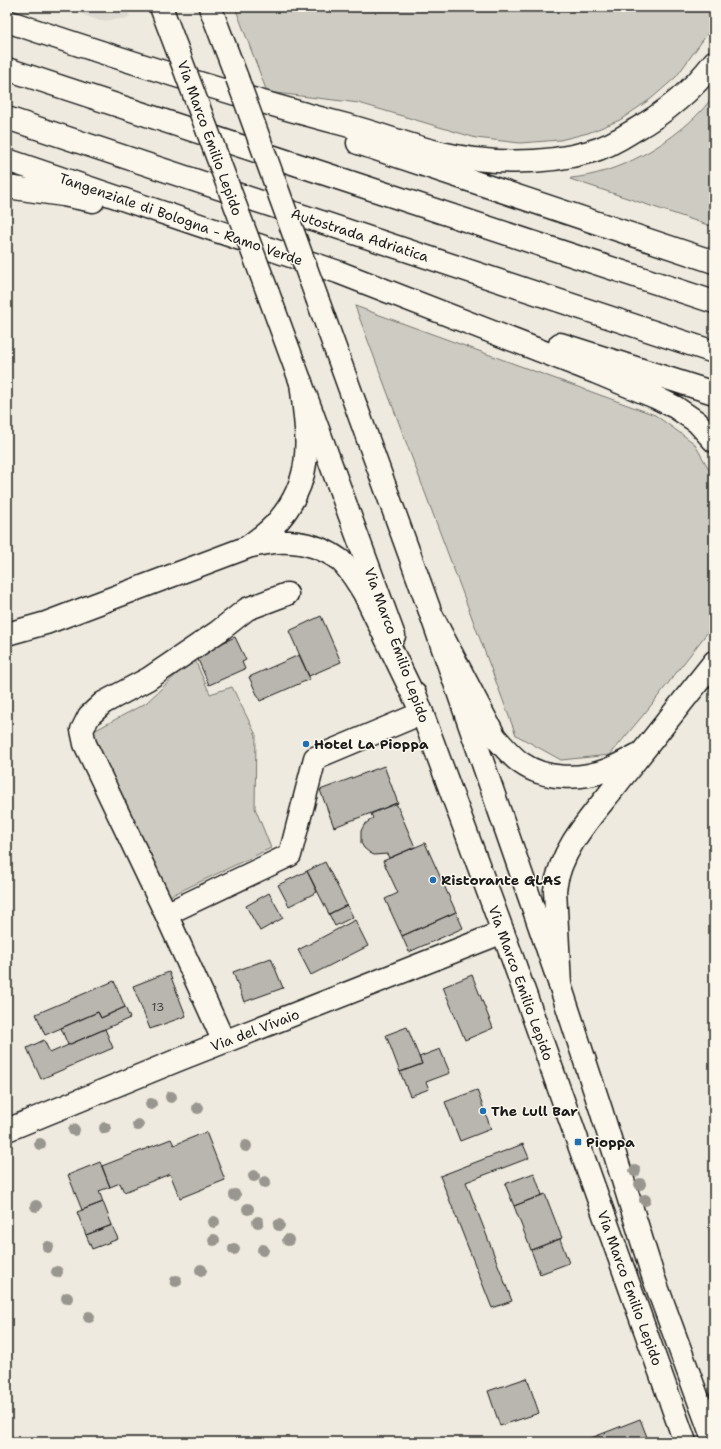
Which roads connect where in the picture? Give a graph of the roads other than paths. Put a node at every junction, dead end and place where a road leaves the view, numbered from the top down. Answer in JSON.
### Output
{"nodes":[{"id":1,"x":161,"y":7,"type":"edge"},
{"id":2,"x":210,"y":7,"type":"edge"},
{"id":3,"x":7,"y":14,"type":"edge"},
{"id":4,"x":7,"y":21,"type":"edge"},
{"id":5,"x":115,"y":57,"type":"junction"},
{"id":6,"x":714,"y":62,"type":"edge"},
{"id":7,"x":7,"y":69,"type":"edge"},
{"id":8,"x":280,"y":108,"type":"junction"},
{"id":9,"x":7,"y":118,"type":"edge"},
{"id":10,"x":7,"y":160,"type":"edge"},
{"id":11,"x":7,"y":187,"type":"edge"},
{"id":12,"x":199,"y":225,"type":"junction"},
{"id":13,"x":714,"y":262,"type":"edge"},
{"id":14,"x":356,"y":278,"type":"junction"},
{"id":15,"x":714,"y":302,"type":"edge"},
{"id":16,"x":714,"y":352,"type":"edge"},
{"id":17,"x":301,"y":382,"type":"junction"},
{"id":18,"x":714,"y":393,"type":"edge"},
{"id":19,"x":714,"y":441,"type":"edge"},
{"id":20,"x":248,"y":547,"type":"junction"},
{"id":21,"x":287,"y":594,"type":"dead end"},
{"id":22,"x":431,"y":614,"type":"junction"},
{"id":23,"x":7,"y":634,"type":"edge"},
{"id":24,"x":714,"y":662,"type":"edge"},
{"id":25,"x":422,"y":713,"type":"junction"},
{"id":26,"x":642,"y":752,"type":"junction"},
{"id":27,"x":166,"y":914,"type":"junction"},
{"id":28,"x":503,"y":932,"type":"junction"},
{"id":29,"x":560,"y":985,"type":"junction"},
{"id":30,"x":224,"y":1042,"type":"junction"},
{"id":31,"x":7,"y":1130,"type":"edge"},
{"id":32,"x":685,"y":1442,"type":"edge"},
{"id":33,"x":714,"y":1442,"type":"edge"}],
"edges":[{"from":1,"to":17,"type":"main road","name":"Via Marco Emilio Lepido","bridge":true},
{"from":2,"to":22,"type":"main road","name":"Via Marco Emilio Lepido","bridge":true},
{"from":3,"to":5,"type":"main road"},
{"from":4,"to":5,"type":"main road"},
{"from":5,"to":8,"type":"main road"},
{"from":6,"to":8,"type":"main road"},
{"from":7,"to":15,"type":"main road"},
{"from":8,"to":13,"type":"main road"},
{"from":9,"to":16,"type":"main road","name":"Autostrada Adriatica"},
{"from":10,"to":12,"type":"main road","name":"Tangenziale di Bologna - Ramo Verde"},
{"from":11,"to":12,"type":"main road"},
{"from":12,"to":14,"type":"main road","name":"Tangenziale di Bologna - Ramo Verde"},
{"from":14,"to":18,"type":"main road"},
{"from":14,"to":19,"type":"main road"},
{"from":17,"to":20,"type":"main road"},
{"from":17,"to":25,"type":"main road","name":"Via Marco Emilio Lepido"},
{"from":20,"to":23,"type":"main road"},
{"from":20,"to":25,"type":"main road"},
{"from":21,"to":27,"type":"main road"},
{"from":22,"to":26,"type":"main road"},
{"from":22,"to":29,"type":"main road","name":"Via Marco Emilio Lepido"},
{"from":24,"to":26,"type":"main road"},
{"from":25,"to":27,"type":"main road"},
{"from":25,"to":28,"type":"main road","name":"Via Marco Emilio Lepido"},
{"from":26,"to":29,"type":"main road"},
{"from":27,"to":30,"type":"main road"},
{"from":28,"to":30,"type":"main road","name":"Via del Vivaio"},
{"from":28,"to":32,"type":"main road","name":"Via Marco Emilio Lepido"},
{"from":29,"to":33,"type":"main road","name":"Via Marco Emilio Lepido"},
{"from":30,"to":31,"type":"main road","name":"Via del Vivaio"}]}
